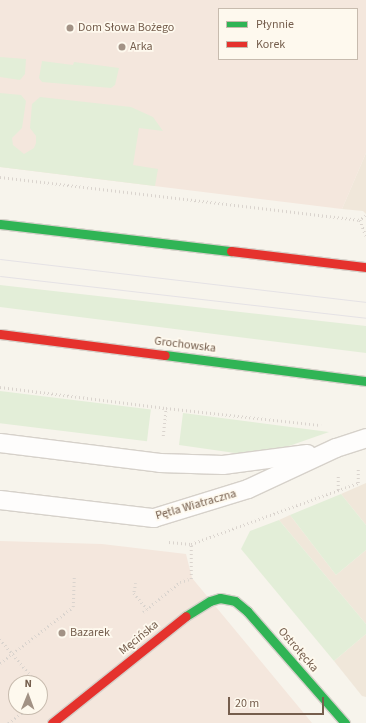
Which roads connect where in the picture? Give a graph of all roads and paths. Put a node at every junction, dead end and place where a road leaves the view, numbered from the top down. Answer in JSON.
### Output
{"nodes":[{"id":1,"x":0,"y":177,"type":"edge"},
{"id":2,"x":366,"y":216,"type":"edge"},
{"id":3,"x":360,"y":220,"type":"junction"},
{"id":4,"x":0,"y":224,"type":"edge"},
{"id":5,"x":366,"y":236,"type":"edge"},
{"id":6,"x":366,"y":267,"type":"edge"},
{"id":7,"x":0,"y":334,"type":"edge"},
{"id":8,"x":366,"y":381,"type":"edge"},
{"id":9,"x":0,"y":387,"type":"edge"},
{"id":10,"x":166,"y":408,"type":"dead end"},
{"id":11,"x":366,"y":438,"type":"edge"},
{"id":12,"x":0,"y":444,"type":"edge"},
{"id":13,"x":336,"y":448,"type":"junction"},
{"id":14,"x":362,"y":461,"type":"dead end"},
{"id":15,"x":0,"y":500,"type":"edge"},
{"id":16,"x":168,"y":542,"type":"dead end"},
{"id":17,"x":191,"y":544,"type":"junction"},
{"id":18,"x":74,"y":577,"type":"dead end"},
{"id":19,"x":190,"y":579,"type":"dead end"},
{"id":20,"x":136,"y":583,"type":"dead end"},
{"id":21,"x":147,"y":609,"type":"dead end"},
{"id":22,"x":248,"y":611,"type":"joint"},
{"id":23,"x":0,"y":639,"type":"edge"},
{"id":24,"x":12,"y":653,"type":"junction"},
{"id":25,"x":0,"y":663,"type":"edge"},
{"id":26,"x":30,"y":675,"type":"edge"},
{"id":27,"x":18,"y":715,"type":"edge"},
{"id":28,"x":8,"y":723,"type":"edge"},
{"id":29,"x":52,"y":723,"type":"edge"},
{"id":30,"x":345,"y":723,"type":"edge"}],
"edges":[{"from":1,"to":3,"type":"path"},
{"from":2,"to":3,"type":"path"},
{"from":3,"to":5,"type":"path"},
{"from":4,"to":6,"type":"main road"},
{"from":7,"to":8,"type":"main road","name":"Grochowska"},
{"from":9,"to":10,"type":"path"},
{"from":11,"to":13,"type":"lane","name":"Pętla Wiatraczna"},
{"from":12,"to":13,"type":"lane","name":"Pętla Wiatraczna"},
{"from":13,"to":15,"type":"lane","name":"Pętla Wiatraczna"},
{"from":14,"to":17,"type":"path"},
{"from":16,"to":17,"type":"path"},
{"from":17,"to":19,"type":"path"},
{"from":18,"to":24,"type":"path"},
{"from":20,"to":21,"type":"path"},
{"from":22,"to":29,"type":"main road","name":"Męcińska"},
{"from":22,"to":30,"type":"main road","name":"Ostrołęcka"},
{"from":23,"to":24,"type":"path"},
{"from":24,"to":25,"type":"path"},
{"from":24,"to":26,"type":"path"},
{"from":27,"to":28,"type":"path"}]}
